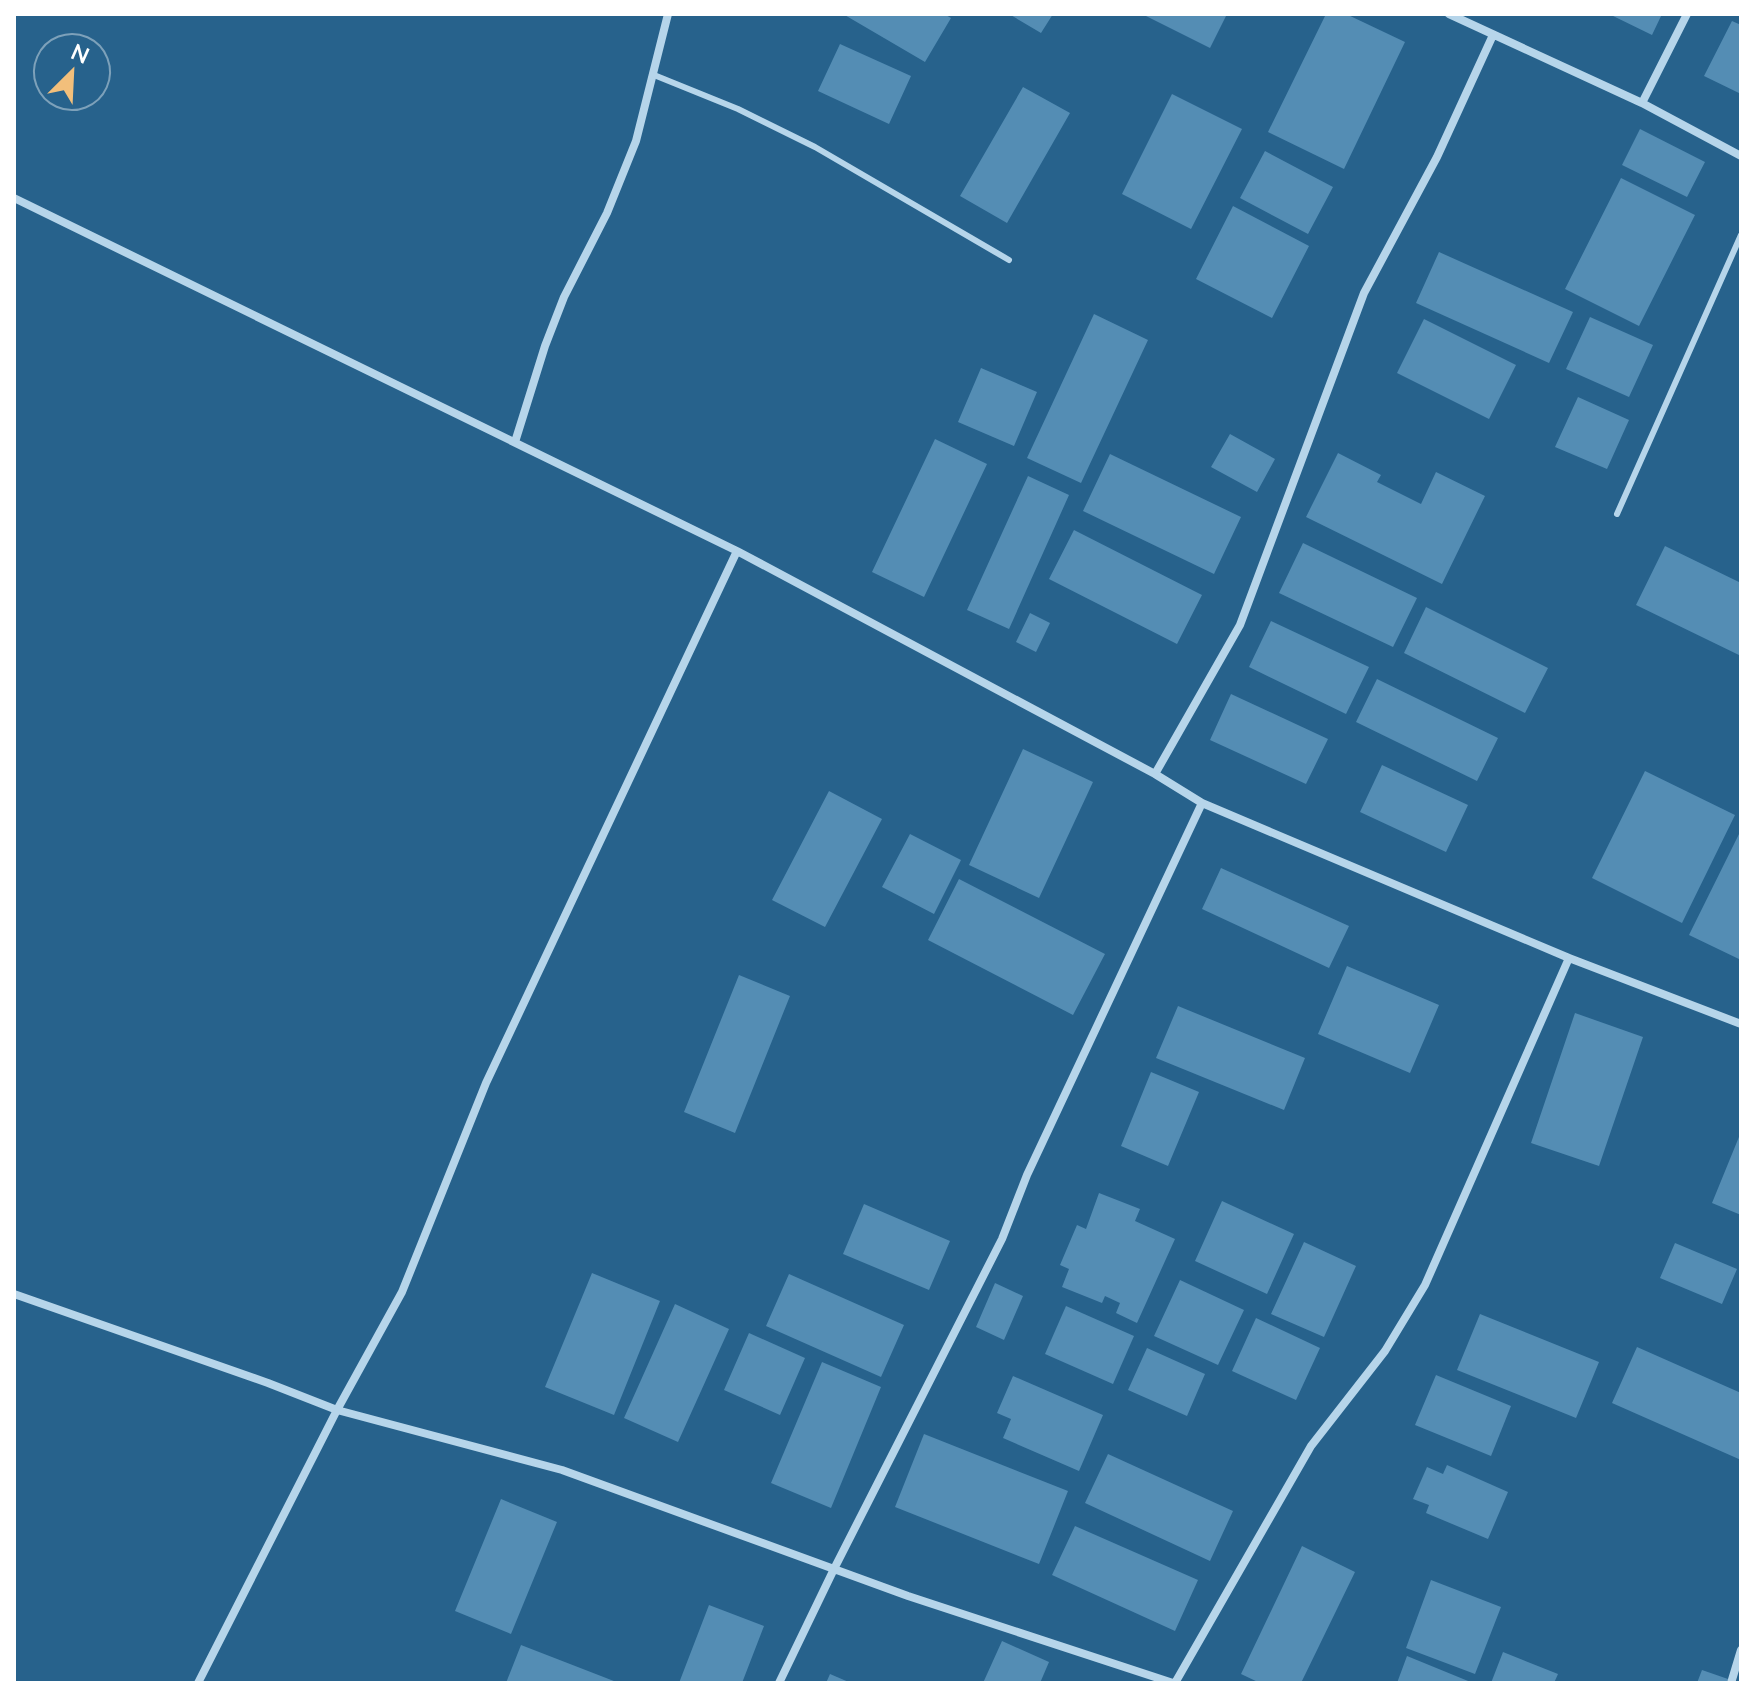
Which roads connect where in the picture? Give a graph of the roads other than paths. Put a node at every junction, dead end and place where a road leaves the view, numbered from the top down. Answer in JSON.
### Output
{"nodes":[{"id":1,"x":668,"y":14,"type":"edge"},
{"id":2,"x":1449,"y":14,"type":"edge"},
{"id":3,"x":1687,"y":14,"type":"edge"},
{"id":4,"x":1493,"y":35,"type":"junction"},
{"id":5,"x":654,"y":75,"type":"junction"},
{"id":6,"x":1642,"y":103,"type":"junction"},
{"id":7,"x":1741,"y":156,"type":"edge"},
{"id":8,"x":14,"y":198,"type":"edge"},
{"id":9,"x":1741,"y":235,"type":"edge"},
{"id":10,"x":1009,"y":260,"type":"dead end"},
{"id":11,"x":515,"y":442,"type":"junction"},
{"id":12,"x":1617,"y":514,"type":"dead end"},
{"id":13,"x":737,"y":551,"type":"junction"},
{"id":14,"x":1155,"y":774,"type":"junction"},
{"id":15,"x":1202,"y":803,"type":"junction"},
{"id":16,"x":1569,"y":958,"type":"junction"},
{"id":17,"x":1741,"y":1024,"type":"edge"},
{"id":18,"x":14,"y":1294,"type":"edge"},
{"id":19,"x":337,"y":1410,"type":"junction"},
{"id":20,"x":834,"y":1569,"type":"junction"},
{"id":21,"x":1741,"y":1650,"type":"edge"},
{"id":22,"x":198,"y":1683,"type":"edge"},
{"id":23,"x":779,"y":1683,"type":"edge"},
{"id":24,"x":1174,"y":1683,"type":"edge"},
{"id":25,"x":1731,"y":1683,"type":"edge"}],
"edges":[{"from":1,"to":5,"type":"street"},
{"from":2,"to":4,"type":"street"},
{"from":3,"to":6,"type":"street"},
{"from":4,"to":6,"type":"street"},
{"from":4,"to":14,"type":"street"},
{"from":5,"to":10,"type":"lane"},
{"from":5,"to":11,"type":"street"},
{"from":6,"to":7,"type":"street"},
{"from":8,"to":11,"type":"street"},
{"from":9,"to":12,"type":"lane"},
{"from":11,"to":13,"type":"street"},
{"from":13,"to":14,"type":"street"},
{"from":13,"to":19,"type":"street"},
{"from":14,"to":15,"type":"street"},
{"from":15,"to":16,"type":"street"},
{"from":15,"to":20,"type":"street"},
{"from":16,"to":17,"type":"street"},
{"from":16,"to":24,"type":"street"},
{"from":18,"to":19,"type":"street"},
{"from":19,"to":20,"type":"street"},
{"from":19,"to":22,"type":"street"},
{"from":20,"to":23,"type":"street"},
{"from":20,"to":24,"type":"street"},
{"from":21,"to":25,"type":"street"}]}
